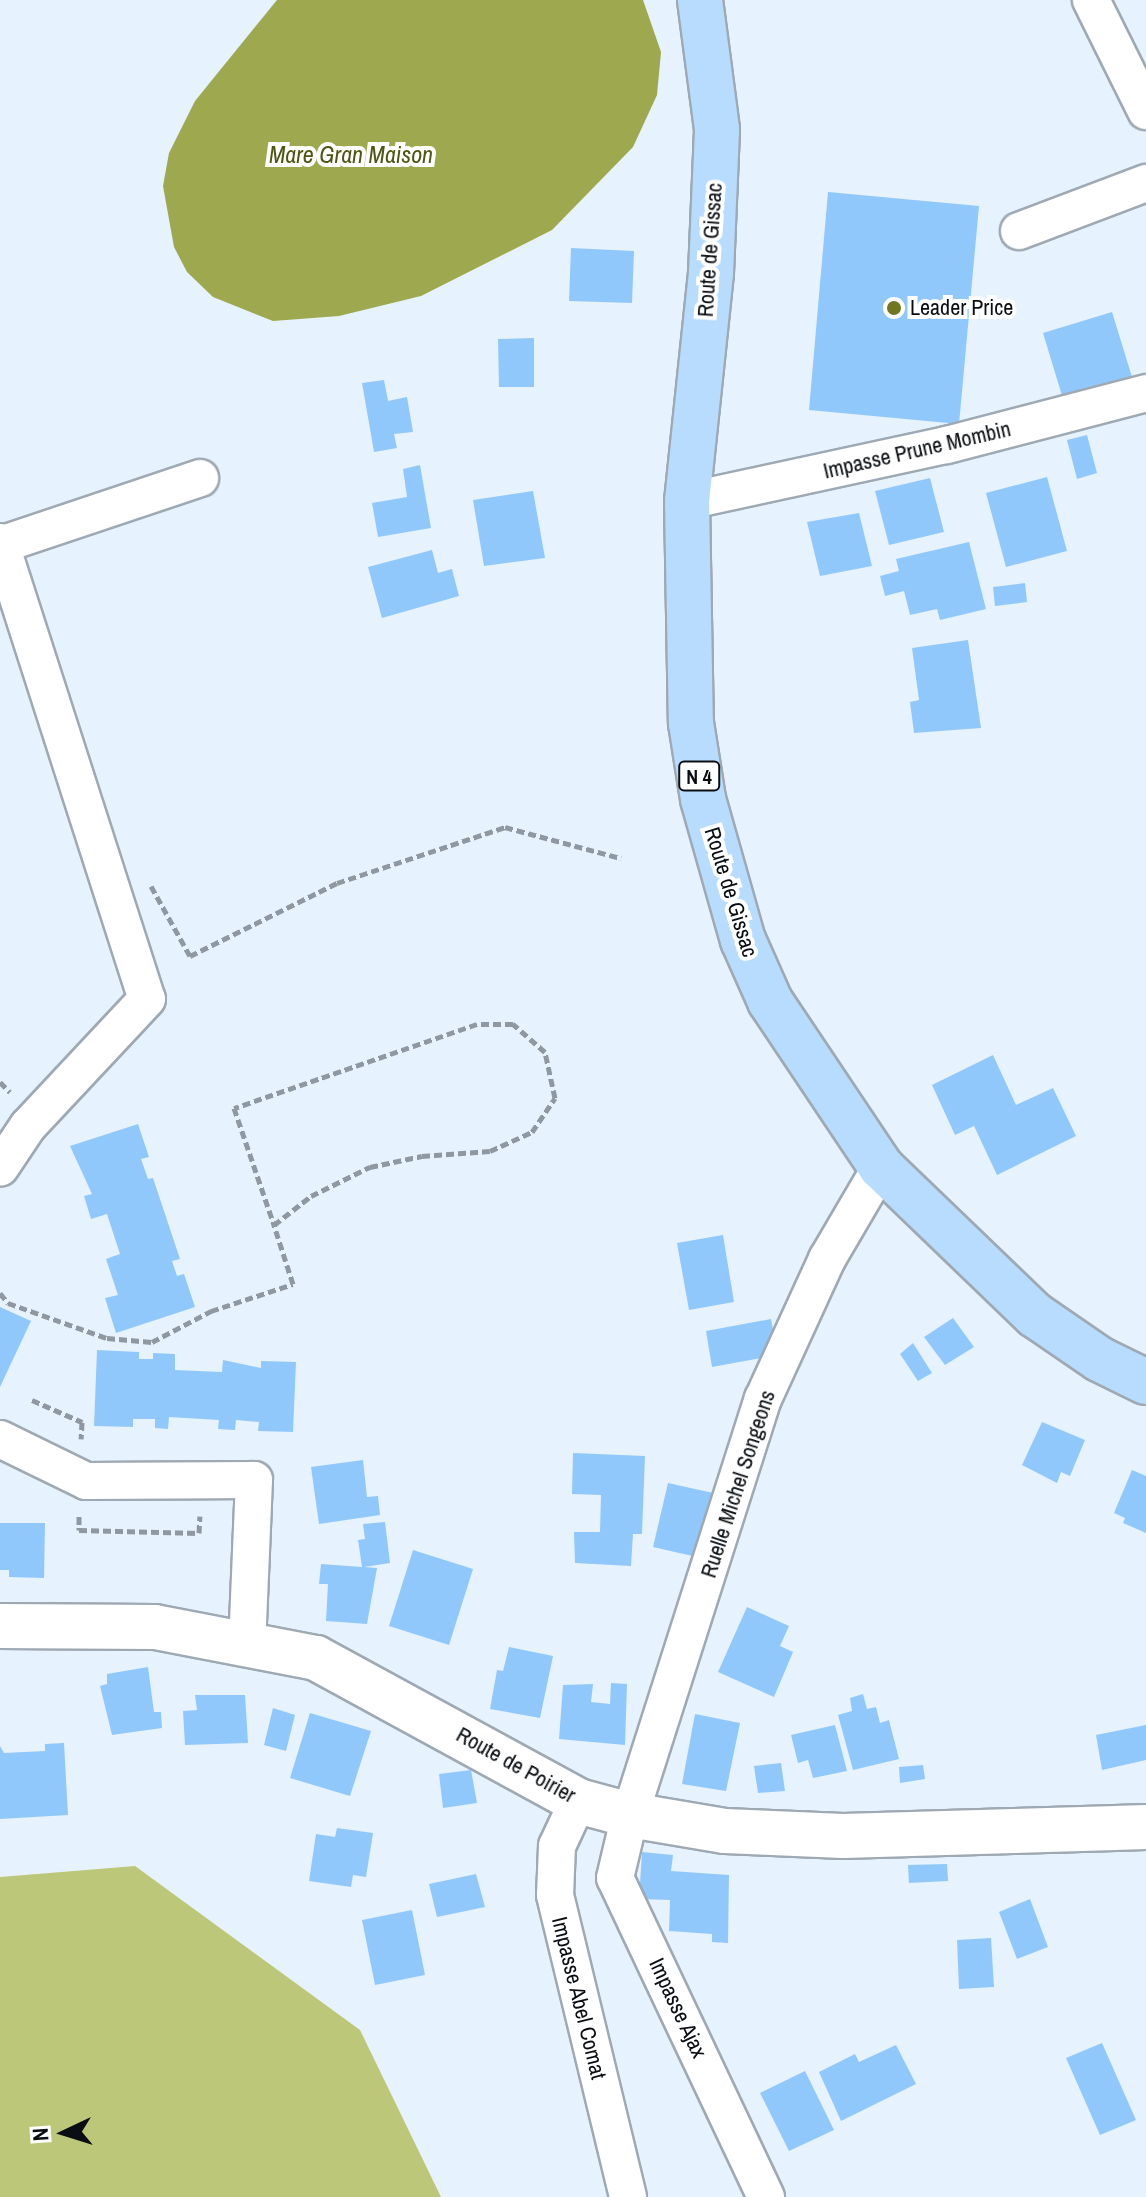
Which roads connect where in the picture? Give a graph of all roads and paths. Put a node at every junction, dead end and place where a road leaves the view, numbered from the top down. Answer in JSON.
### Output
{"nodes":[{"id":1,"x":700,"y":0,"type":"edge"},
{"id":2,"x":1091,"y":0,"type":"edge"},
{"id":3,"x":1146,"y":111,"type":"edge"},
{"id":4,"x":1146,"y":183,"type":"edge"},
{"id":5,"x":1019,"y":231,"type":"dead end"},
{"id":6,"x":1146,"y":393,"type":"edge"},
{"id":7,"x":200,"y":478,"type":"dead end"},
{"id":8,"x":687,"y":501,"type":"junction"},
{"id":9,"x":0,"y":544,"type":"edge"},
{"id":10,"x":621,"y":858,"type":"dead end"},
{"id":11,"x":112,"y":888,"type":"junction"},
{"id":12,"x":881,"y":1167,"type":"junction"},
{"id":13,"x":0,"y":1168,"type":"edge"},
{"id":14,"x":274,"y":1225,"type":"junction"},
{"id":15,"x":0,"y":1293,"type":"edge"},
{"id":16,"x":1146,"y":1382,"type":"edge"},
{"id":17,"x":0,"y":1439,"type":"edge"},
{"id":18,"x":0,"y":1626,"type":"edge"},
{"id":19,"x":247,"y":1644,"type":"junction"},
{"id":20,"x":578,"y":1801,"type":"junction"},
{"id":21,"x":630,"y":1815,"type":"junction"},
{"id":22,"x":1146,"y":1827,"type":"edge"},
{"id":23,"x":628,"y":2197,"type":"edge"},
{"id":24,"x":766,"y":2197,"type":"edge"}],
"edges":[{"from":1,"to":8,"type":"main road","name":"Route de Gissac","number":"N 4"},
{"from":2,"to":3,"type":"street"},
{"from":4,"to":5,"type":"street"},
{"from":6,"to":8,"type":"street","name":"Impasse Prune Mombin"},
{"from":7,"to":9,"type":"street"},
{"from":8,"to":12,"type":"main road","name":"Route de Gissac","number":"N 4"},
{"from":9,"to":11,"type":"street"},
{"from":10,"to":11,"type":"path"},
{"from":11,"to":13,"type":"street"},
{"from":12,"to":16,"type":"main road","name":"Route de Gissac","number":"N 4"},
{"from":12,"to":21,"type":"street","name":"Ruelle Michel Songeons"},
{"from":14,"to":14,"type":"path"},
{"from":14,"to":15,"type":"path"},
{"from":17,"to":19,"type":"street"},
{"from":18,"to":19,"type":"main road","name":"Route de Poirier"},
{"from":19,"to":20,"type":"main road","name":"Route de Poirier"},
{"from":20,"to":21,"type":"main road","name":"Route de Poirier"},
{"from":20,"to":23,"type":"street","name":"Impasse Abel Comat"},
{"from":21,"to":22,"type":"main road","name":"Route de Poirier"},
{"from":21,"to":24,"type":"street","name":"Impasse Ajax"}]}
